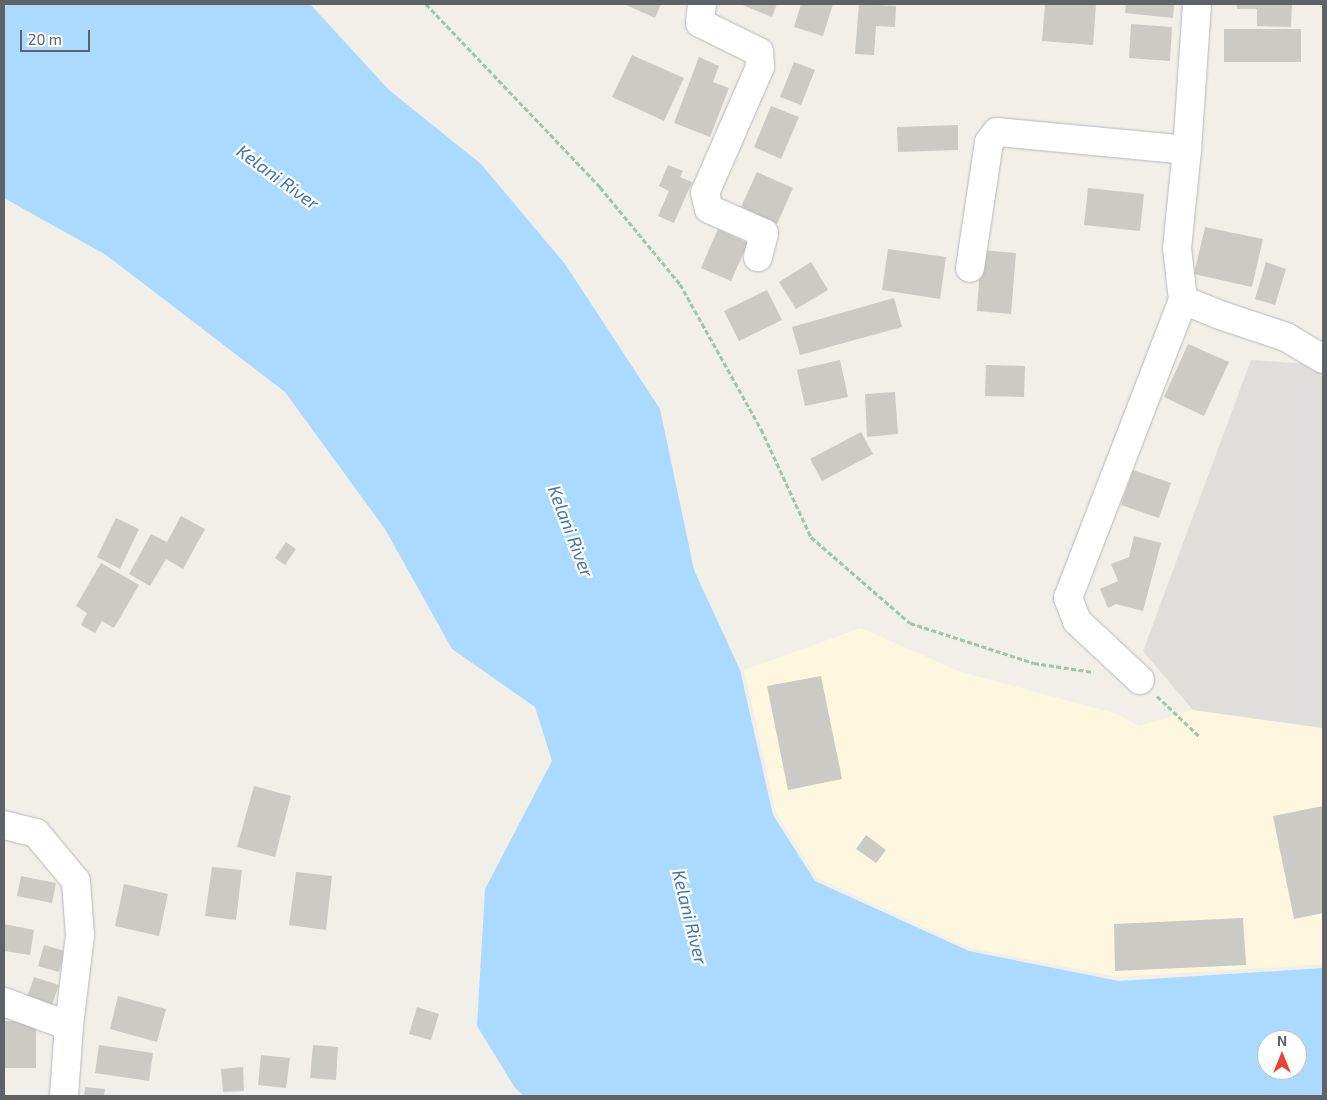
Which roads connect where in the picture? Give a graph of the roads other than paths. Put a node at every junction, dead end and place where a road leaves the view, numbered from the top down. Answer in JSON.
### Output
{"nodes":[{"id":1,"x":702,"y":4,"type":"edge"},
{"id":2,"x":1197,"y":4,"type":"edge"},
{"id":3,"x":1187,"y":150,"type":"junction"},
{"id":4,"x":758,"y":257,"type":"dead end"},
{"id":5,"x":970,"y":268,"type":"dead end"},
{"id":6,"x":1183,"y":300,"type":"junction"},
{"id":7,"x":1323,"y":359,"type":"edge"},
{"id":8,"x":1140,"y":680,"type":"road end"},
{"id":9,"x":4,"y":825,"type":"edge"},
{"id":10,"x":4,"y":1002,"type":"edge"},
{"id":11,"x":69,"y":1026,"type":"junction"},
{"id":12,"x":64,"y":1096,"type":"edge"}],
"edges":[{"from":1,"to":4,"type":"street"},
{"from":2,"to":3,"type":"street"},
{"from":3,"to":5,"type":"street"},
{"from":3,"to":6,"type":"street"},
{"from":6,"to":7,"type":"street"},
{"from":6,"to":8,"type":"street"},
{"from":9,"to":11,"type":"street"},
{"from":10,"to":11,"type":"street"},
{"from":11,"to":12,"type":"street"}]}
